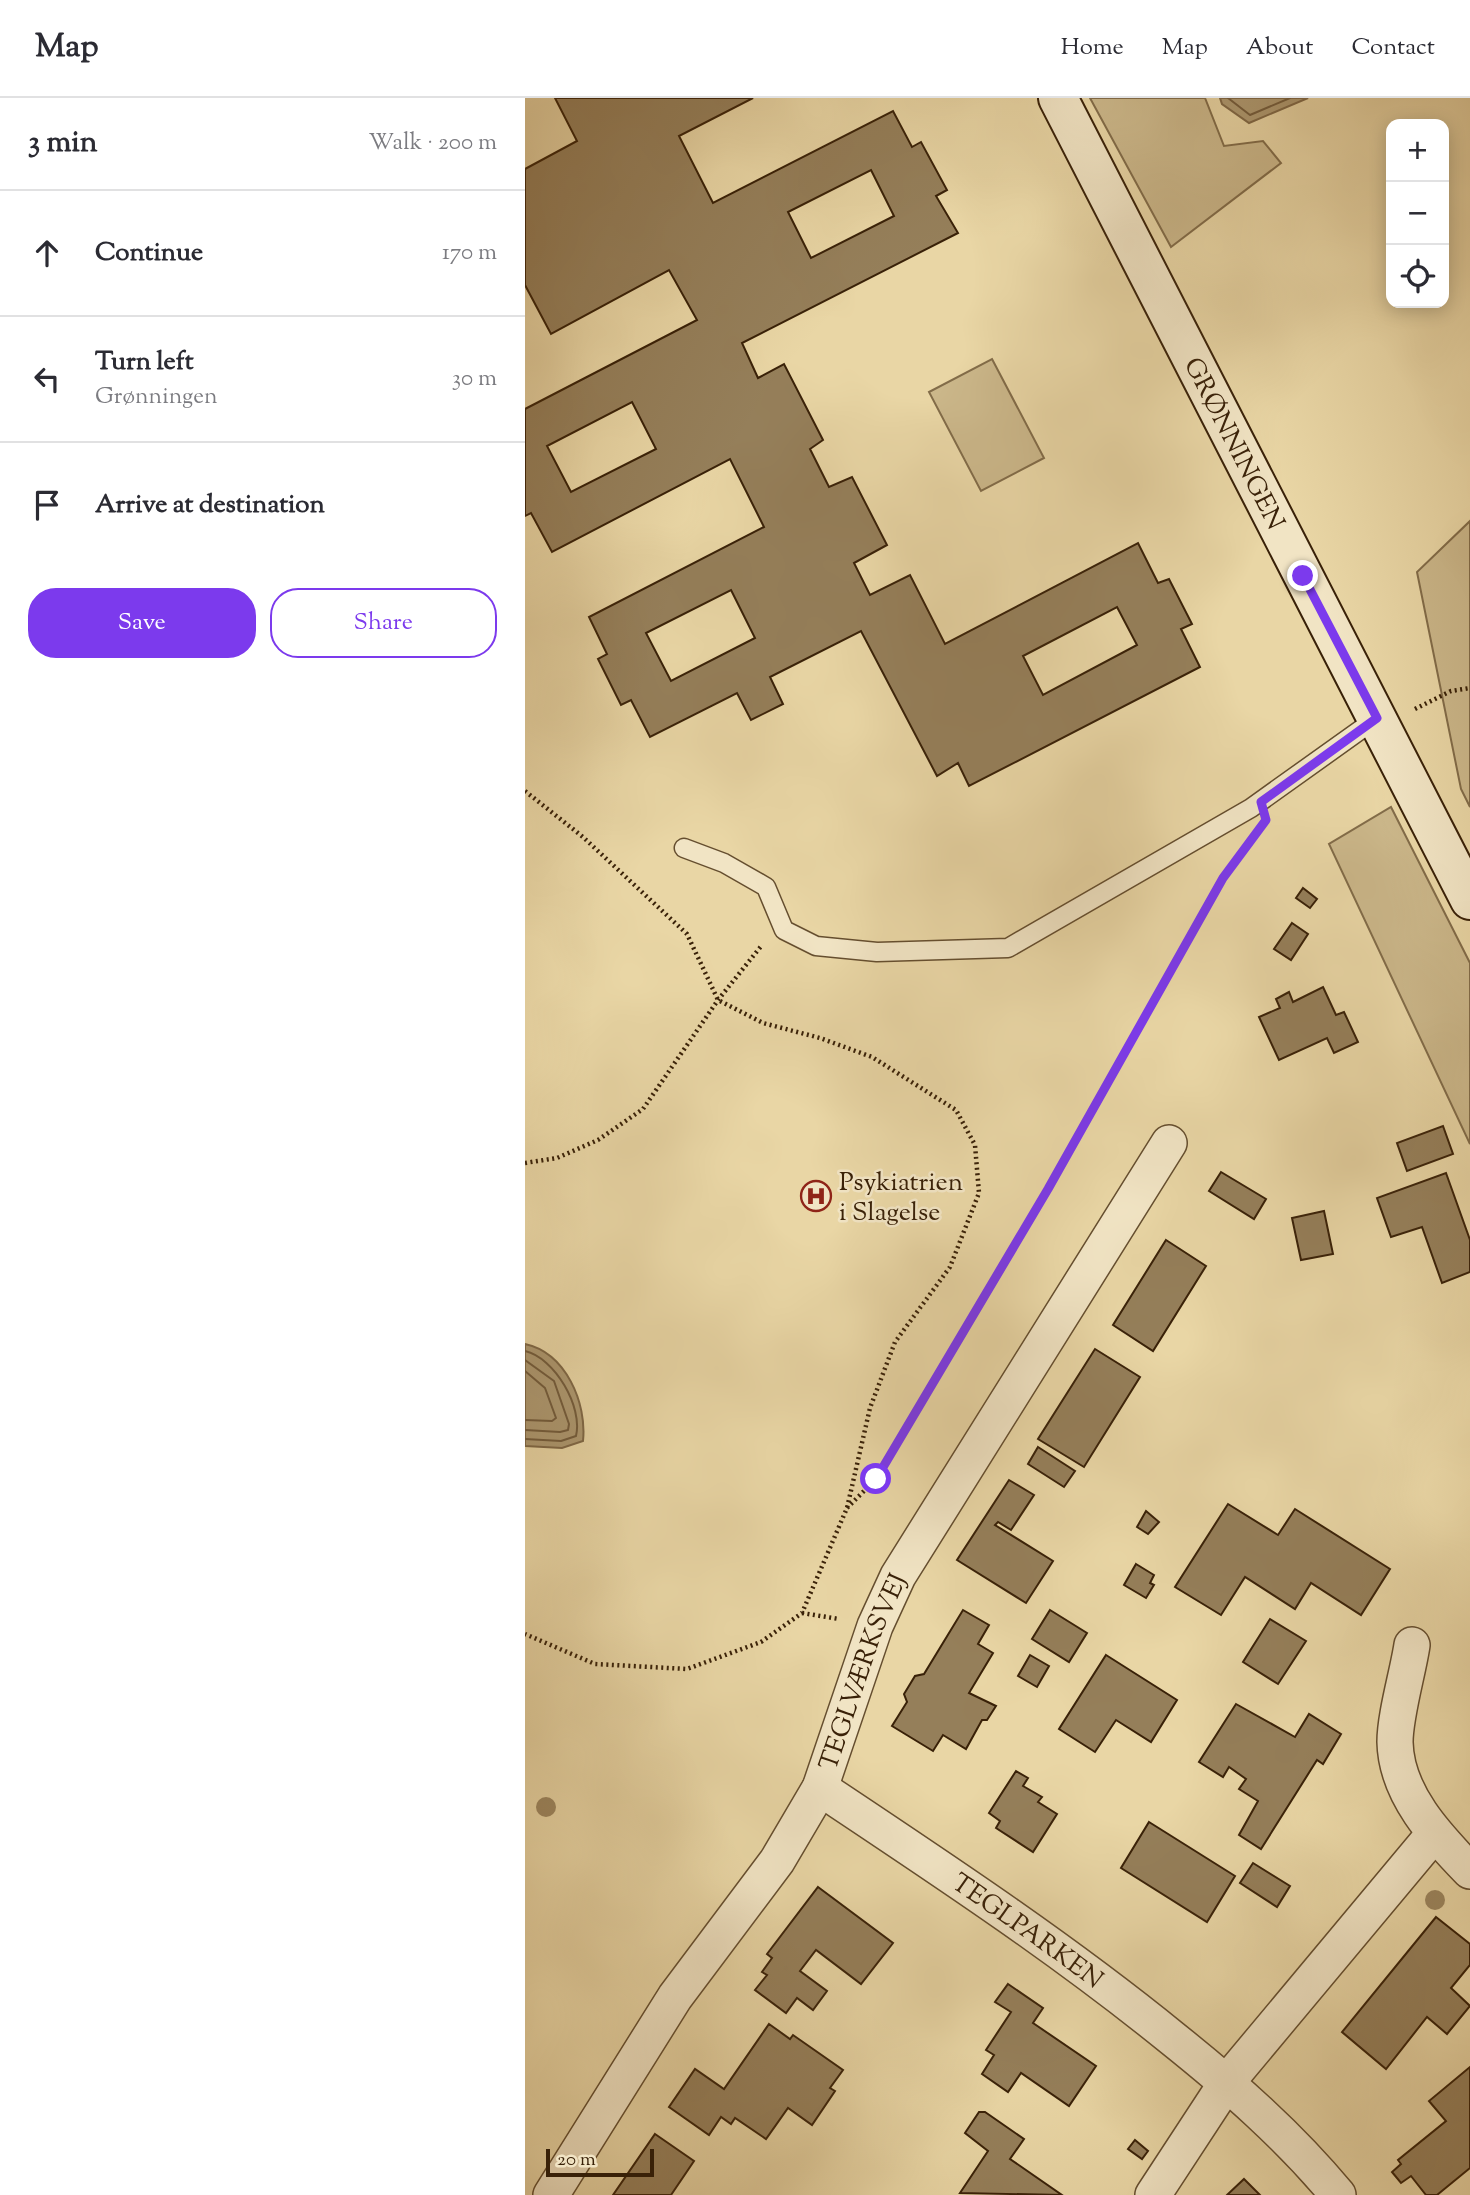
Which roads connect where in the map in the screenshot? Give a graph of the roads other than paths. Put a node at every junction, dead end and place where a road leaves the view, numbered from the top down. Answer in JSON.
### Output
{"nodes":[{"id":1,"x":1058,"y":98,"type":"edge"},
{"id":2,"x":1394,"y":715,"type":"junction"},
{"id":3,"x":684,"y":848,"type":"dead end"},
{"id":4,"x":1470,"y":900,"type":"edge"},
{"id":5,"x":1169,"y":1143,"type":"dead end"},
{"id":6,"x":1412,"y":1645,"type":"dead end"},
{"id":7,"x":820,"y":1788,"type":"junction"},
{"id":8,"x":1434,"y":1834,"type":"junction"},
{"id":9,"x":1470,"y":1871,"type":"edge"},
{"id":10,"x":1227,"y":2082,"type":"junction"},
{"id":11,"x":551,"y":2195,"type":"edge"},
{"id":12,"x":1153,"y":2195,"type":"edge"},
{"id":13,"x":1338,"y":2195,"type":"edge"}],
"edges":[{"from":1,"to":2,"type":"main road","name":"GRØNNINGEN"},
{"from":2,"to":3,"type":"lane"},
{"from":2,"to":4,"type":"main road","name":"GRØNNINGEN"},
{"from":5,"to":7,"type":"street","name":"TEGLVÆRKSVEJ"},
{"from":6,"to":8,"type":"street"},
{"from":7,"to":10,"type":"street","name":"TEGLPARKEN"},
{"from":7,"to":11,"type":"street","name":"TEGLVÆRKSVEJ"},
{"from":8,"to":9,"type":"street"},
{"from":8,"to":10,"type":"street"},
{"from":10,"to":12,"type":"street"},
{"from":10,"to":13,"type":"street","name":"TEGLPARKEN"}]}
